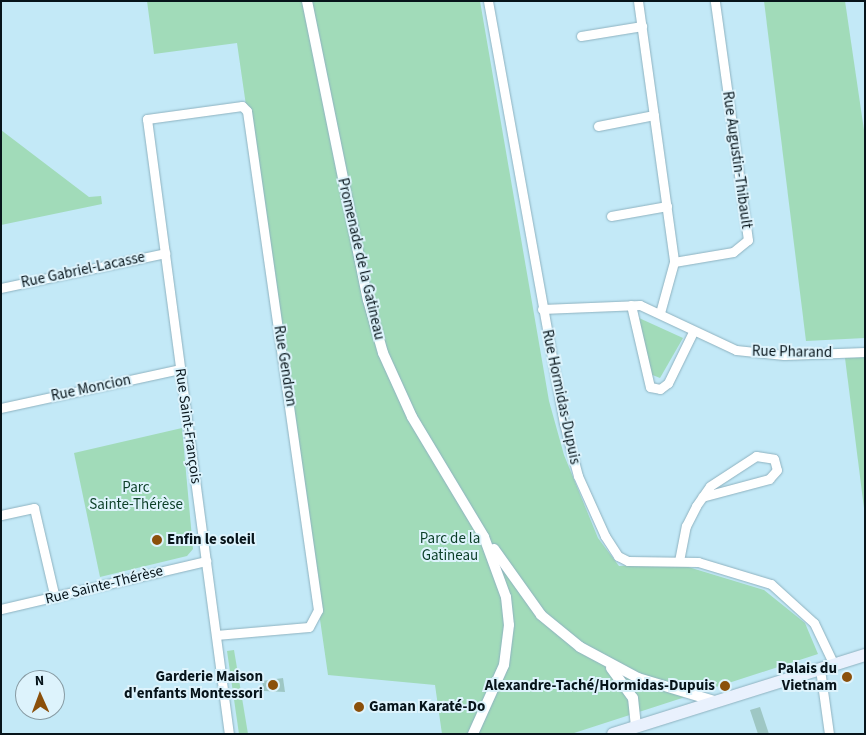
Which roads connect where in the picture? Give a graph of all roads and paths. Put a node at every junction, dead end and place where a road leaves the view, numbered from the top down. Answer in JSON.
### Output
{"nodes":[{"id":1,"x":307,"y":1,"type":"edge"},
{"id":2,"x":488,"y":1,"type":"edge"},
{"id":3,"x":638,"y":1,"type":"edge"},
{"id":4,"x":715,"y":1,"type":"edge"},
{"id":5,"x":642,"y":26,"type":"junction"},
{"id":6,"x":581,"y":36,"type":"dead end"},
{"id":7,"x":654,"y":116,"type":"junction"},
{"id":8,"x":147,"y":119,"type":"joint"},
{"id":9,"x":598,"y":126,"type":"dead end"},
{"id":10,"x":667,"y":206,"type":"junction"},
{"id":11,"x":611,"y":216,"type":"dead end"},
{"id":12,"x":165,"y":253,"type":"junction"},
{"id":13,"x":674,"y":262,"type":"junction"},
{"id":14,"x":1,"y":288,"type":"edge"},
{"id":15,"x":631,"y":304,"type":"junction"},
{"id":16,"x":542,"y":309,"type":"junction"},
{"id":17,"x":660,"y":313,"type":"junction"},
{"id":18,"x":693,"y":332,"type":"junction"},
{"id":19,"x":865,"y":352,"type":"edge"},
{"id":20,"x":180,"y":369,"type":"junction"},
{"id":21,"x":1,"y":408,"type":"edge"},
{"id":22,"x":702,"y":497,"type":"junction"},
{"id":23,"x":1,"y":515,"type":"edge"},
{"id":24,"x":477,"y":525,"type":"junction"},
{"id":25,"x":679,"y":560,"type":"junction"},
{"id":26,"x":206,"y":561,"type":"junction"},
{"id":27,"x":56,"y":598,"type":"junction"},
{"id":28,"x":1,"y":609,"type":"edge"},
{"id":29,"x":216,"y":635,"type":"junction"},
{"id":30,"x":865,"y":655,"type":"edge"},
{"id":31,"x":602,"y":659,"type":"junction"},
{"id":32,"x":834,"y":665,"type":"junction"},
{"id":33,"x":820,"y":669,"type":"junction"},
{"id":34,"x":715,"y":701,"type":"junction"},
{"id":35,"x":642,"y":728,"type":"edge"},
{"id":36,"x":229,"y":734,"type":"edge"},
{"id":37,"x":473,"y":734,"type":"edge"},
{"id":38,"x":613,"y":734,"type":"edge"},
{"id":39,"x":830,"y":734,"type":"edge"}],
"edges":[{"from":1,"to":24,"type":"street","name":"Promenade de la Gatineau"},
{"from":2,"to":16,"type":"street","name":"Rue Hormidas-Dupuis"},
{"from":3,"to":5,"type":"street"},
{"from":4,"to":13,"type":"street","name":"Rue Augustin-Thibault"},
{"from":5,"to":6,"type":"street"},
{"from":5,"to":7,"type":"street"},
{"from":7,"to":9,"type":"street"},
{"from":7,"to":10,"type":"street"},
{"from":8,"to":12,"type":"street","name":"Rue Saint-François"},
{"from":8,"to":29,"type":"street","name":"Rue Gendron"},
{"from":10,"to":11,"type":"street"},
{"from":10,"to":13,"type":"street"},
{"from":12,"to":14,"type":"street","name":"Rue Gabriel-Lacasse"},
{"from":12,"to":20,"type":"street","name":"Rue Saint-François"},
{"from":13,"to":17,"type":"street"},
{"from":15,"to":16,"type":"street","name":"Rue Pharand"},
{"from":15,"to":17,"type":"street","name":"Rue Pharand"},
{"from":15,"to":18,"type":"street"},
{"from":16,"to":25,"type":"street","name":"Rue Hormidas-Dupuis"},
{"from":17,"to":18,"type":"street","name":"Rue Pharand"},
{"from":18,"to":19,"type":"street","name":"Rue Pharand"},
{"from":20,"to":21,"type":"street","name":"Rue Moncion"},
{"from":20,"to":26,"type":"street","name":"Rue Saint-François"},
{"from":22,"to":22,"type":"street"},
{"from":22,"to":25,"type":"street"},
{"from":23,"to":27,"type":"street"},
{"from":24,"to":31,"type":"street","name":"Promenade de la Gatineau"},
{"from":24,"to":37,"type":"street","name":"Promenade de la Gatineau"},
{"from":25,"to":32,"type":"street","name":"Rue Hormidas-Dupuis"},
{"from":26,"to":27,"type":"street","name":"Rue Sainte-Thérèse"},
{"from":26,"to":29,"type":"street","name":"Rue Saint-François"},
{"from":27,"to":28,"type":"street","name":"Rue Sainte-Thérèse"},
{"from":29,"to":36,"type":"street","name":"Rue Saint-François"},
{"from":30,"to":32,"type":"main road"},
{"from":31,"to":34,"type":"street","name":"Promenade de la Gatineau"},
{"from":31,"to":35,"type":"street","name":"Promenade de la Gatineau"},
{"from":32,"to":33,"type":"main road"},
{"from":33,"to":34,"type":"main road"},
{"from":33,"to":39,"type":"street"},
{"from":34,"to":35,"type":"main road"},
{"from":35,"to":38,"type":"main road"}]}
